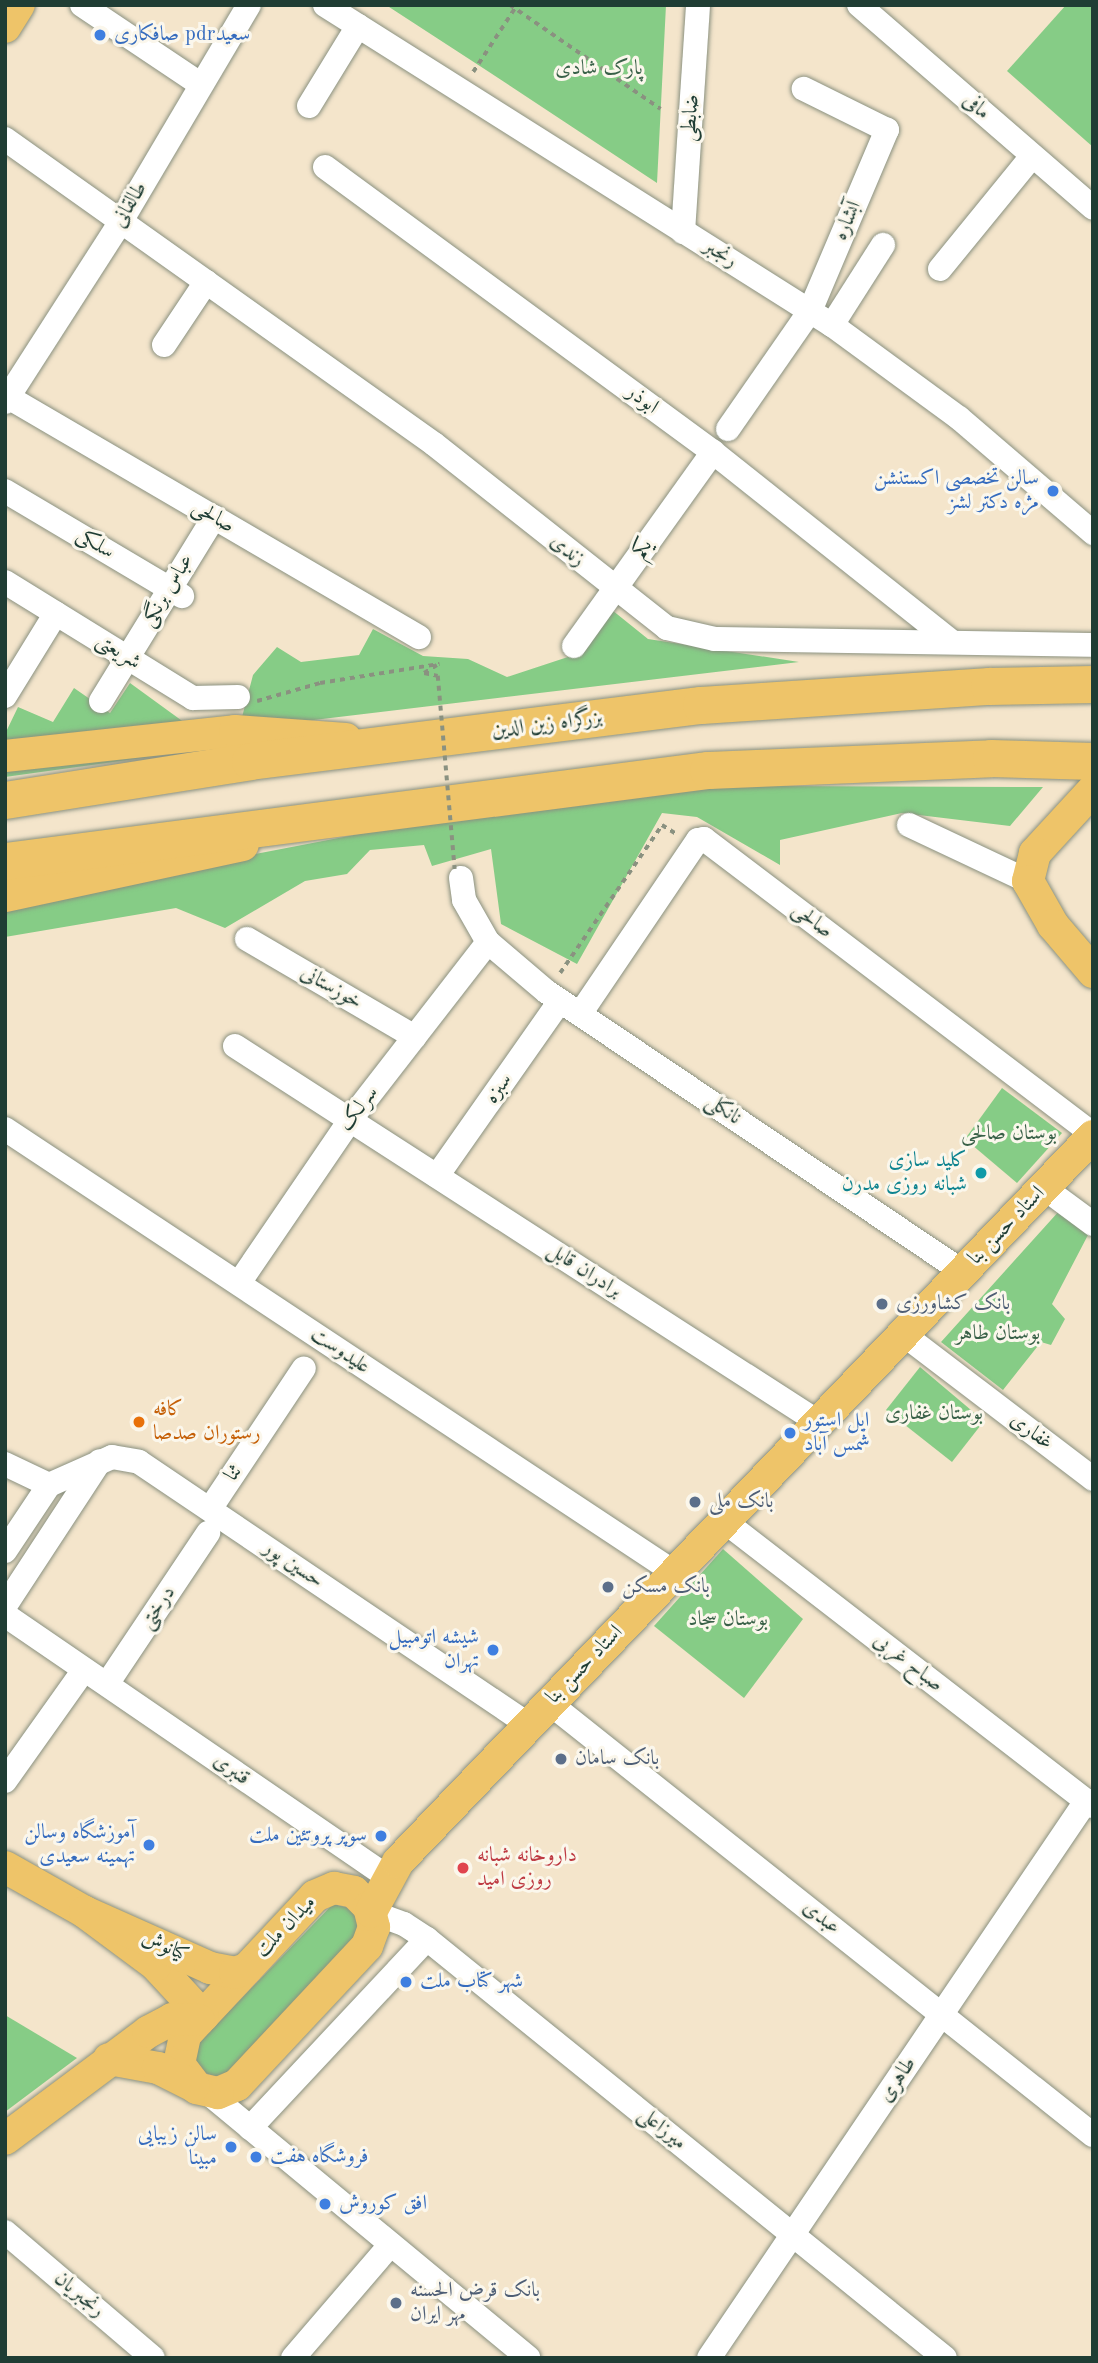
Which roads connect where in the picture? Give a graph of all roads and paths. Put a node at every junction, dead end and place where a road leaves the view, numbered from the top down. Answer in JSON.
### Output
{"nodes":[{"id":1,"x":19,"y":5,"type":"edge"},
{"id":2,"x":82,"y":5,"type":"edge"},
{"id":3,"x":249,"y":5,"type":"edge"},
{"id":4,"x":325,"y":5,"type":"edge"},
{"id":5,"x":698,"y":5,"type":"edge"},
{"id":6,"x":859,"y":5,"type":"edge"},
{"id":7,"x":514,"y":6,"type":"edge"},
{"id":8,"x":358,"y":26,"type":"junction"},
{"id":9,"x":5,"y":27,"type":"edge"},
{"id":10,"x":200,"y":85,"type":"junction"},
{"id":11,"x":804,"y":89,"type":"dead end"},
{"id":12,"x":461,"y":91,"type":"junction"},
{"id":13,"x":309,"y":106,"type":"dead end"},
{"id":14,"x":661,"y":109,"type":"dead end"},
{"id":15,"x":5,"y":139,"type":"edge"},
{"id":16,"x":1032,"y":156,"type":"junction"},
{"id":17,"x":325,"y":167,"type":"dead end"},
{"id":18,"x":1093,"y":208,"type":"edge"},
{"id":19,"x":120,"y":223,"type":"junction"},
{"id":20,"x":683,"y":232,"type":"junction"},
{"id":21,"x":883,"y":245,"type":"dead end"},
{"id":22,"x":940,"y":269,"type":"dead end"},
{"id":23,"x":206,"y":282,"type":"junction"},
{"id":24,"x":810,"y":311,"type":"junction"},
{"id":25,"x":832,"y":325,"type":"junction"},
{"id":26,"x":164,"y":345,"type":"dead end"},
{"id":27,"x":7,"y":399,"type":"edge"},
{"id":28,"x":728,"y":429,"type":"dead end"},
{"id":29,"x":713,"y":452,"type":"junction"},
{"id":30,"x":5,"y":491,"type":"edge"},
{"id":31,"x":214,"y":517,"type":"junction"},
{"id":32,"x":1093,"y":533,"type":"edge"},
{"id":33,"x":5,"y":582,"type":"edge"},
{"id":34,"x":614,"y":588,"type":"junction"},
{"id":35,"x":177,"y":593,"type":"junction"},
{"id":36,"x":56,"y":613,"type":"junction"},
{"id":37,"x":419,"y":637,"type":"dead end"},
{"id":38,"x":951,"y":641,"type":"junction"},
{"id":39,"x":1093,"y":645,"type":"edge"},
{"id":40,"x":574,"y":646,"type":"dead end"},
{"id":41,"x":127,"y":658,"type":"junction"},
{"id":42,"x":1093,"y":684,"type":"edge"},
{"id":43,"x":5,"y":696,"type":"edge"},
{"id":44,"x":238,"y":697,"type":"joint"},
{"id":45,"x":101,"y":701,"type":"dead end"},
{"id":46,"x":407,"y":743,"type":"junction"},
{"id":47,"x":5,"y":756,"type":"edge"},
{"id":48,"x":1093,"y":761,"type":"edge"},
{"id":49,"x":1093,"y":790,"type":"edge"},
{"id":50,"x":5,"y":800,"type":"edge"},
{"id":51,"x":417,"y":805,"type":"junction"},
{"id":52,"x":1078,"y":818,"type":"edge"},
{"id":53,"x":909,"y":825,"type":"dead end"},
{"id":54,"x":694,"y":846,"type":"junction"},
{"id":55,"x":5,"y":861,"type":"edge"},
{"id":56,"x":458,"y":874,"type":"joint"},
{"id":57,"x":1028,"y":881,"type":"junction"},
{"id":58,"x":5,"y":896,"type":"edge"},
{"id":59,"x":247,"y":939,"type":"dead end"},
{"id":60,"x":488,"y":942,"type":"junction"},
{"id":61,"x":1093,"y":972,"type":"edge"},
{"id":62,"x":562,"y":1002,"type":"junction"},
{"id":63,"x":415,"y":1037,"type":"junction"},
{"id":64,"x":235,"y":1046,"type":"dead end"},
{"id":65,"x":350,"y":1120,"type":"junction"},
{"id":66,"x":5,"y":1129,"type":"edge"},
{"id":67,"x":1093,"y":1135,"type":"edge"},
{"id":68,"x":437,"y":1176,"type":"junction"},
{"id":69,"x":1043,"y":1187,"type":"junction"},
{"id":70,"x":1093,"y":1224,"type":"edge"},
{"id":71,"x":962,"y":1272,"type":"junction"},
{"id":72,"x":239,"y":1283,"type":"junction"},
{"id":73,"x":903,"y":1334,"type":"junction"},
{"id":74,"x":304,"y":1368,"type":"dead end"},
{"id":75,"x":818,"y":1422,"type":"junction"},
{"id":76,"x":100,"y":1460,"type":"junction"},
{"id":77,"x":5,"y":1464,"type":"edge"},
{"id":78,"x":1093,"y":1479,"type":"edge"},
{"id":79,"x":49,"y":1485,"type":"junction"},
{"id":80,"x":209,"y":1521,"type":"junction"},
{"id":81,"x":724,"y":1521,"type":"junction"},
{"id":82,"x":5,"y":1551,"type":"edge"},
{"id":83,"x":675,"y":1573,"type":"junction"},
{"id":84,"x":5,"y":1606,"type":"edge"},
{"id":85,"x":5,"y":1615,"type":"edge"},
{"id":86,"x":84,"y":1670,"type":"junction"},
{"id":87,"x":107,"y":1684,"type":"junction"},
{"id":88,"x":537,"y":1713,"type":"junction"},
{"id":89,"x":5,"y":1781,"type":"edge"},
{"id":90,"x":1089,"y":1803,"type":"edge"},
{"id":91,"x":388,"y":1866,"type":"junction"},
{"id":92,"x":5,"y":1867,"type":"edge"},
{"id":93,"x":328,"y":1889,"type":"junction"},
{"id":94,"x":85,"y":1912,"type":"junction"},
{"id":95,"x":371,"y":1912,"type":"junction"},
{"id":96,"x":427,"y":1939,"type":"junction"},
{"id":97,"x":246,"y":1969,"type":"junction"},
{"id":98,"x":943,"y":2015,"type":"junction"},
{"id":99,"x":201,"y":2018,"type":"junction"},
{"id":100,"x":109,"y":2059,"type":"junction"},
{"id":101,"x":202,"y":2090,"type":"junction"},
{"id":102,"x":250,"y":2128,"type":"junction"},
{"id":103,"x":1093,"y":2135,"type":"edge"},
{"id":104,"x":5,"y":2139,"type":"edge"},
{"id":105,"x":5,"y":2232,"type":"edge"},
{"id":106,"x":792,"y":2235,"type":"junction"},
{"id":107,"x":391,"y":2244,"type":"junction"},
{"id":108,"x":153,"y":2358,"type":"edge"},
{"id":109,"x":293,"y":2358,"type":"edge"},
{"id":110,"x":528,"y":2358,"type":"edge"},
{"id":111,"x":709,"y":2358,"type":"edge"},
{"id":112,"x":945,"y":2358,"type":"edge"}],
"edges":[{"from":1,"to":9,"type":"main road"},
{"from":2,"to":10,"type":"street"},
{"from":3,"to":10,"type":"street","name":"طالقانی"},
{"from":4,"to":8,"type":"street","name":"رنجبر"},
{"from":5,"to":20,"type":"street","name":"ضابطی"},
{"from":6,"to":16,"type":"street","name":"مافی"},
{"from":7,"to":12,"type":"path"},
{"from":7,"to":14,"type":"path"},
{"from":8,"to":12,"type":"street","name":"رنجبر"},
{"from":8,"to":13,"type":"street"},
{"from":10,"to":19,"type":"street","name":"طالقانی"},
{"from":11,"to":24,"type":"street","name":"آبشاره"},
{"from":12,"to":20,"type":"street","name":"رنجبر"},
{"from":15,"to":19,"type":"street","name":"زندی"},
{"from":16,"to":18,"type":"street","name":"مافی"},
{"from":16,"to":22,"type":"street"},
{"from":17,"to":29,"type":"street","name":"ابوذر"},
{"from":19,"to":23,"type":"street","name":"زندی"},
{"from":19,"to":27,"type":"street","name":"طالقانی"},
{"from":20,"to":24,"type":"street","name":"رنجبر"},
{"from":21,"to":25,"type":"street"},
{"from":23,"to":26,"type":"street"},
{"from":23,"to":34,"type":"street","name":"زندی"},
{"from":24,"to":25,"type":"street","name":"رنجبر"},
{"from":24,"to":28,"type":"street"},
{"from":25,"to":32,"type":"street","name":"رنجبر"},
{"from":27,"to":31,"type":"street","name":"صالحی"},
{"from":29,"to":34,"type":"street","name":"یکم"},
{"from":29,"to":38,"type":"street","name":"ابوذر"},
{"from":30,"to":35,"type":"street","name":"سلکی"},
{"from":31,"to":35,"type":"street","name":"عباس برنگی"},
{"from":31,"to":37,"type":"street","name":"صالحی"},
{"from":33,"to":36,"type":"street","name":"شریعتی"},
{"from":34,"to":38,"type":"street","name":"زندی"},
{"from":34,"to":40,"type":"street","name":"یکم"},
{"from":35,"to":41,"type":"street","name":"عباس برنگی"},
{"from":36,"to":41,"type":"street","name":"شریعتی"},
{"from":36,"to":43,"type":"street"},
{"from":38,"to":39,"type":"street","name":"زندی"},
{"from":41,"to":44,"type":"street","name":"شریعتی"},
{"from":41,"to":45,"type":"street","name":"عباس برنگی"},
{"from":42,"to":46,"type":"highway","name":"بزرگراه زین الدین"},
{"from":44,"to":56,"type":"path","bridge":true},
{"from":46,"to":47,"type":"main road"},
{"from":46,"to":50,"type":"highway","name":"بزرگراه زین الدین"},
{"from":48,"to":51,"type":"highway"},
{"from":49,"to":52,"type":"main road"},
{"from":51,"to":55,"type":"highway"},
{"from":51,"to":58,"type":"main road"},
{"from":52,"to":57,"type":"main road"},
{"from":53,"to":57,"type":"street"},
{"from":54,"to":62,"type":"street"},
{"from":54,"to":62,"type":"path"},
{"from":54,"to":67,"type":"street","name":"صالحی"},
{"from":56,"to":60,"type":"street","name":"نانکلی"},
{"from":57,"to":61,"type":"main road"},
{"from":59,"to":63,"type":"street","name":"خوزستانی"},
{"from":60,"to":62,"type":"street","name":"نانکلی"},
{"from":60,"to":63,"type":"street","name":"سرلک"},
{"from":62,"to":68,"type":"street","name":"سبزه"},
{"from":62,"to":71,"type":"street","name":"نانکلی"},
{"from":63,"to":65,"type":"street","name":"سرلک"},
{"from":64,"to":65,"type":"street","name":"برادران قابل"},
{"from":65,"to":68,"type":"street","name":"برادران قابل"},
{"from":65,"to":72,"type":"street","name":"سرلک"},
{"from":66,"to":72,"type":"street","name":"علیدوست"},
{"from":67,"to":69,"type":"main road","name":"استاد حسن بنا"},
{"from":68,"to":75,"type":"street","name":"برادران قابل"},
{"from":69,"to":70,"type":"street"},
{"from":69,"to":71,"type":"main road","name":"استاد حسن بنا"},
{"from":71,"to":73,"type":"main road","name":"استاد حسن بنا"},
{"from":72,"to":83,"type":"street","name":"علیدوست"},
{"from":73,"to":75,"type":"main road","name":"استاد حسن بنا"},
{"from":73,"to":78,"type":"street","name":"غفاری"},
{"from":74,"to":80,"type":"street","name":"ثنا"},
{"from":75,"to":81,"type":"main road","name":"استاد حسن بنا"},
{"from":76,"to":79,"type":"street","name":"حسین پور"},
{"from":76,"to":80,"type":"street","name":"حسین پور"},
{"from":76,"to":84,"type":"street"},
{"from":77,"to":79,"type":"street"},
{"from":79,"to":82,"type":"street"},
{"from":80,"to":87,"type":"street","name":"درختی"},
{"from":80,"to":88,"type":"street","name":"حسین پور"},
{"from":81,"to":83,"type":"main road","name":"استاد حسن بنا"},
{"from":81,"to":90,"type":"street","name":"صباح غربی"},
{"from":83,"to":88,"type":"main road","name":"استاد حسن بنا"},
{"from":85,"to":86,"type":"street","name":"قنبری"},
{"from":86,"to":87,"type":"street","name":"قنبری"},
{"from":86,"to":89,"type":"street"},
{"from":87,"to":91,"type":"street","name":"قنبری"},
{"from":88,"to":91,"type":"main road","name":"استاد حسن بنا"},
{"from":88,"to":98,"type":"street","name":"عبدی"},
{"from":90,"to":98,"type":"street","name":"طاهری"},
{"from":91,"to":93,"type":"main road"},
{"from":91,"to":95,"type":"main road"},
{"from":92,"to":94,"type":"main road","name":"کیانوش"},
{"from":93,"to":95,"type":"main road","name":"میدان ملت"},
{"from":93,"to":97,"type":"main road","name":"میدان ملت"},
{"from":94,"to":97,"type":"main road","name":"کیانوش"},
{"from":94,"to":99,"type":"main road","name":"کیانوش"},
{"from":95,"to":96,"type":"street","name":"میرزاعلی"},
{"from":95,"to":101,"type":"main road"},
{"from":96,"to":102,"type":"street"},
{"from":96,"to":106,"type":"street","name":"میرزاعلی"},
{"from":97,"to":99,"type":"main road","name":"میدان ملت"},
{"from":98,"to":103,"type":"street","name":"عبدی"},
{"from":98,"to":106,"type":"street","name":"طاهری"},
{"from":99,"to":100,"type":"main road"},
{"from":99,"to":101,"type":"main road","name":"میدان ملت"},
{"from":100,"to":101,"type":"main road"},
{"from":100,"to":104,"type":"main road"},
{"from":101,"to":102,"type":"street"},
{"from":102,"to":107,"type":"street"},
{"from":105,"to":108,"type":"street","name":"رنجبریان"},
{"from":106,"to":111,"type":"street","name":"طاهری"},
{"from":106,"to":112,"type":"street","name":"میرزاعلی"},
{"from":107,"to":109,"type":"street"},
{"from":107,"to":110,"type":"street"}]}
